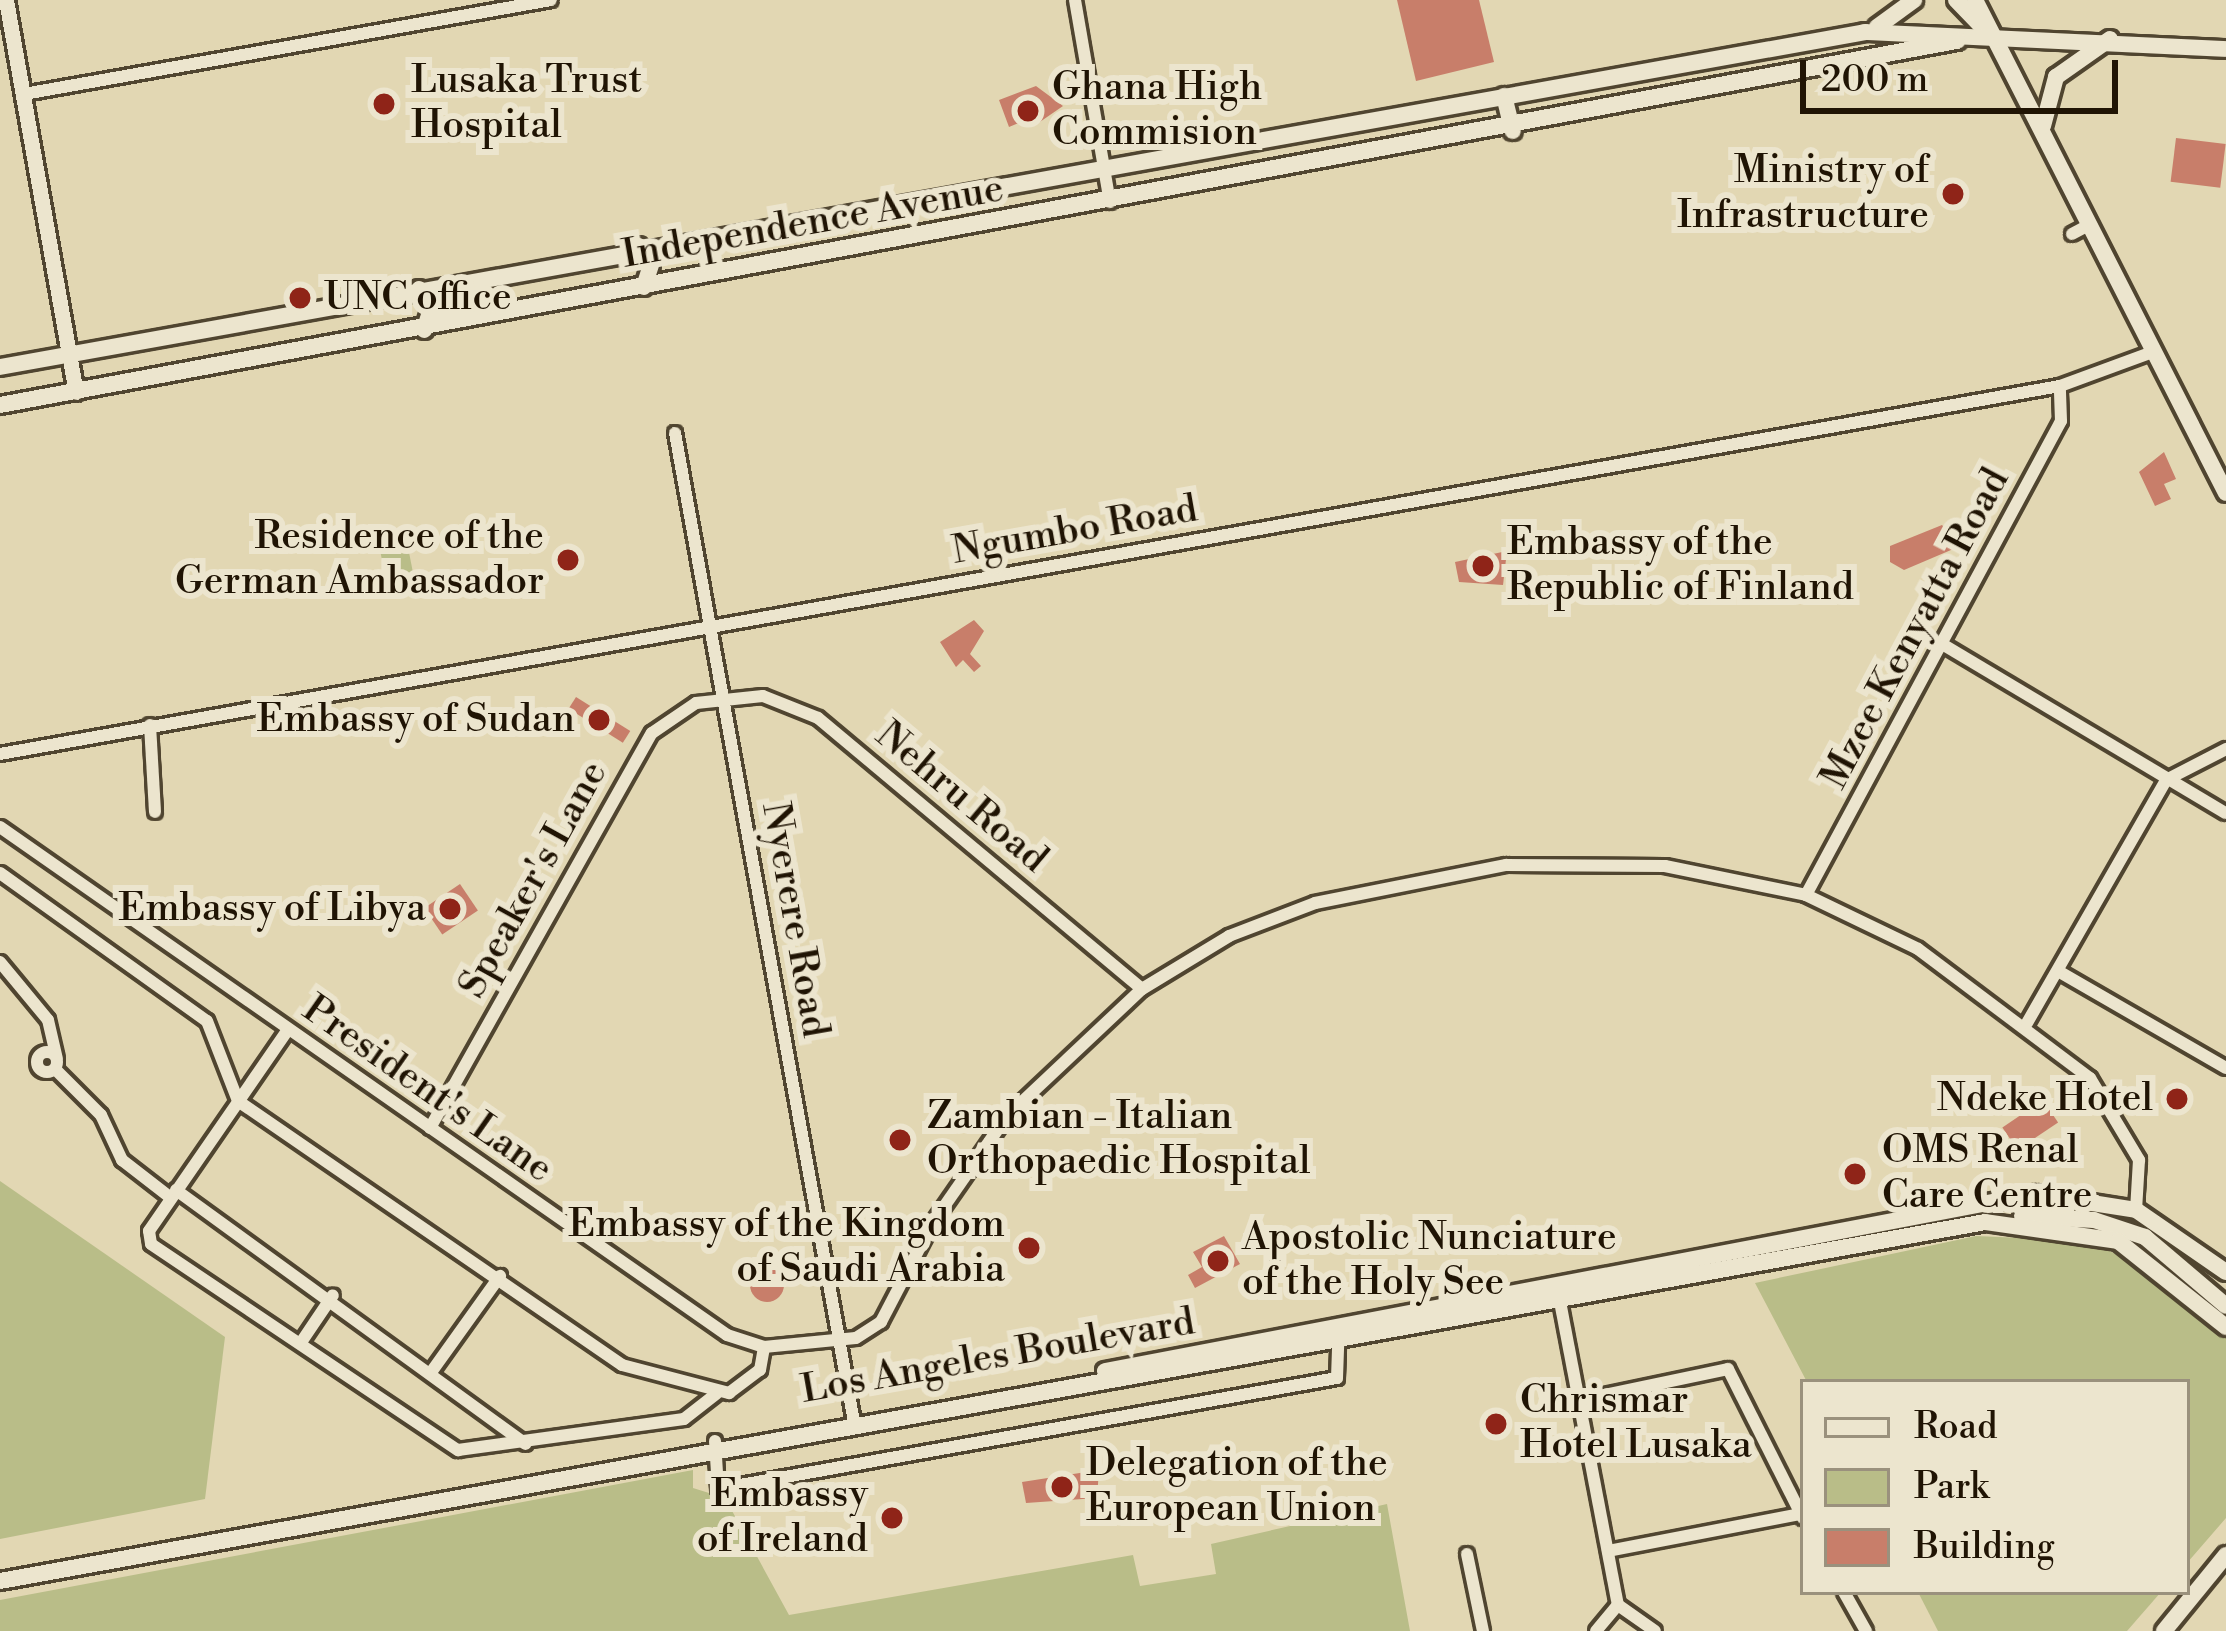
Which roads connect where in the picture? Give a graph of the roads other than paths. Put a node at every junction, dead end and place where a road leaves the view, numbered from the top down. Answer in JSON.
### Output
{"nodes":[{"id":1,"x":6,"y":0,"type":"edge"},
{"id":2,"x":551,"y":0,"type":"edge"},
{"id":3,"x":1075,"y":0,"type":"edge"},
{"id":4,"x":1914,"y":0,"type":"edge"},
{"id":5,"x":1956,"y":0,"type":"edge"},
{"id":6,"x":1975,"y":0,"type":"edge"},
{"id":7,"x":534,"y":2,"type":"edge"},
{"id":8,"x":1864,"y":32,"type":"junction"},
{"id":9,"x":1990,"y":34,"type":"junction"},
{"id":10,"x":2114,"y":37,"type":"junction"},
{"id":11,"x":2226,"y":49,"type":"edge"},
{"id":12,"x":24,"y":94,"type":"junction"},
{"id":13,"x":1504,"y":96,"type":"junction"},
{"id":14,"x":2042,"y":127,"type":"junction"},
{"id":15,"x":1513,"y":131,"type":"junction"},
{"id":16,"x":1105,"y":166,"type":"junction"},
{"id":17,"x":1110,"y":203,"type":"junction"},
{"id":18,"x":2091,"y":224,"type":"junction"},
{"id":19,"x":2072,"y":234,"type":"dead end"},
{"id":20,"x":648,"y":244,"type":"junction"},
{"id":21,"x":653,"y":285,"type":"junction"},
{"id":22,"x":428,"y":288,"type":"junction"},
{"id":23,"x":434,"y":328,"type":"junction"},
{"id":24,"x":2156,"y":351,"type":"junction"},
{"id":25,"x":70,"y":355,"type":"junction"},
{"id":26,"x":0,"y":367,"type":"edge"},
{"id":27,"x":2060,"y":386,"type":"junction"},
{"id":28,"x":76,"y":392,"type":"junction"},
{"id":29,"x":0,"y":405,"type":"edge"},
{"id":30,"x":675,"y":433,"type":"dead end"},
{"id":31,"x":2226,"y":493,"type":"edge"},
{"id":32,"x":710,"y":623,"type":"junction"},
{"id":33,"x":1942,"y":644,"type":"junction"},
{"id":34,"x":723,"y":699,"type":"junction"},
{"id":35,"x":150,"y":725,"type":"junction"},
{"id":36,"x":2226,"y":749,"type":"edge"},
{"id":37,"x":0,"y":754,"type":"edge"},
{"id":38,"x":2166,"y":780,"type":"junction"},
{"id":39,"x":154,"y":812,"type":"dead end"},
{"id":40,"x":2226,"y":813,"type":"edge"},
{"id":41,"x":0,"y":827,"type":"edge"},
{"id":42,"x":0,"y":873,"type":"edge"},
{"id":43,"x":1806,"y":896,"type":"junction"},
{"id":44,"x":0,"y":962,"type":"edge"},
{"id":45,"x":2057,"y":971,"type":"junction"},
{"id":46,"x":1142,"y":989,"type":"junction"},
{"id":47,"x":48,"y":1020,"type":"junction"},
{"id":48,"x":2027,"y":1023,"type":"junction"},
{"id":49,"x":287,"y":1030,"type":"junction"},
{"id":50,"x":56,"y":1064,"type":"junction"},
{"id":51,"x":2226,"y":1068,"type":"edge"},
{"id":52,"x":238,"y":1101,"type":"junction"},
{"id":53,"x":430,"y":1128,"type":"junction"},
{"id":54,"x":174,"y":1194,"type":"junction"},
{"id":55,"x":2006,"y":1200,"type":"junction"},
{"id":56,"x":2136,"y":1210,"type":"junction"},
{"id":57,"x":2002,"y":1222,"type":"junction"},
{"id":58,"x":2226,"y":1272,"type":"edge"},
{"id":59,"x":500,"y":1276,"type":"junction"},
{"id":60,"x":2226,"y":1291,"type":"edge"},
{"id":61,"x":333,"y":1295,"type":"junction"},
{"id":62,"x":1559,"y":1295,"type":"junction"},
{"id":63,"x":2226,"y":1306,"type":"edge"},
{"id":64,"x":2226,"y":1327,"type":"edge"},
{"id":65,"x":839,"y":1340,"type":"junction"},
{"id":66,"x":302,"y":1341,"type":"junction"},
{"id":67,"x":1338,"y":1342,"type":"junction"},
{"id":68,"x":764,"y":1347,"type":"junction"},
{"id":69,"x":432,"y":1371,"type":"junction"},
{"id":70,"x":716,"y":1394,"type":"junction"},
{"id":71,"x":1581,"y":1400,"type":"junction"},
{"id":72,"x":854,"y":1422,"type":"junction"},
{"id":73,"x":526,"y":1444,"type":"junction"},
{"id":74,"x":716,"y":1447,"type":"junction"},
{"id":75,"x":1800,"y":1512,"type":"edge"},
{"id":76,"x":1800,"y":1516,"type":"edge"},
{"id":77,"x":1608,"y":1551,"type":"junction"},
{"id":78,"x":1467,"y":1554,"type":"dead end"},
{"id":79,"x":2226,"y":1555,"type":"edge"},
{"id":80,"x":0,"y":1570,"type":"edge"},
{"id":81,"x":0,"y":1581,"type":"edge"},
{"id":82,"x":1846,"y":1595,"type":"edge"},
{"id":83,"x":1618,"y":1605,"type":"junction"},
{"id":84,"x":1484,"y":1631,"type":"edge"},
{"id":85,"x":1596,"y":1631,"type":"edge"},
{"id":86,"x":1655,"y":1631,"type":"edge"},
{"id":87,"x":1866,"y":1631,"type":"edge"},
{"id":88,"x":2164,"y":1631,"type":"edge"}],
"edges":[{"from":1,"to":12,"type":"street"},
{"from":2,"to":7,"type":"street"},
{"from":3,"to":16,"type":"street"},
{"from":4,"to":8,"type":"main road"},
{"from":5,"to":9,"type":"main road"},
{"from":6,"to":9,"type":"main road"},
{"from":7,"to":12,"type":"street"},
{"from":8,"to":9,"type":"main road","name":"Independence Avenue"},
{"from":8,"to":13,"type":"main road","name":"Independence Avenue"},
{"from":9,"to":10,"type":"main road","name":"Independence Avenue"},
{"from":9,"to":14,"type":"main road"},
{"from":9,"to":15,"type":"main road","name":"Independence Avenue"},
{"from":10,"to":11,"type":"main road","name":"Independence Avenue"},
{"from":10,"to":14,"type":"main road"},
{"from":12,"to":25,"type":"street"},
{"from":13,"to":15,"type":"main road"},
{"from":13,"to":16,"type":"main road","name":"Independence Avenue"},
{"from":14,"to":18,"type":"main road"},
{"from":15,"to":17,"type":"main road","name":"Independence Avenue"},
{"from":16,"to":17,"type":"street"},
{"from":16,"to":20,"type":"main road","name":"Independence Avenue"},
{"from":17,"to":21,"type":"main road","name":"Independence Avenue"},
{"from":18,"to":19,"type":"street"},
{"from":18,"to":24,"type":"main road"},
{"from":20,"to":21,"type":"main road"},
{"from":20,"to":22,"type":"main road","name":"Independence Avenue"},
{"from":21,"to":23,"type":"main road","name":"Independence Avenue"},
{"from":22,"to":23,"type":"main road"},
{"from":22,"to":25,"type":"main road","name":"Independence Avenue"},
{"from":23,"to":28,"type":"main road","name":"Independence Avenue"},
{"from":24,"to":27,"type":"street","name":"Ngumbo Road"},
{"from":24,"to":31,"type":"main road"},
{"from":25,"to":26,"type":"main road","name":"Independence Avenue"},
{"from":25,"to":28,"type":"street"},
{"from":27,"to":32,"type":"street","name":"Ngumbo Road"},
{"from":27,"to":33,"type":"street","name":"Mzee Kenyatta Road"},
{"from":28,"to":29,"type":"main road","name":"Independence Avenue"},
{"from":30,"to":32,"type":"street","name":"Nyerere Road"},
{"from":32,"to":34,"type":"street","name":"Nyerere Road"},
{"from":32,"to":35,"type":"street","name":"Ngumbo Road"},
{"from":33,"to":38,"type":"street"},
{"from":33,"to":43,"type":"street","name":"Mzee Kenyatta Road"},
{"from":34,"to":46,"type":"street","name":"Nehru Road"},
{"from":34,"to":53,"type":"street","name":"Speaker's Lane"},
{"from":34,"to":65,"type":"street","name":"Nyerere Road"},
{"from":35,"to":37,"type":"street","name":"Ngumbo Road"},
{"from":35,"to":39,"type":"street"},
{"from":36,"to":38,"type":"street"},
{"from":38,"to":40,"type":"street"},
{"from":38,"to":45,"type":"street"},
{"from":41,"to":49,"type":"street","name":"President's Lane"},
{"from":42,"to":52,"type":"street"},
{"from":43,"to":46,"type":"street"},
{"from":43,"to":48,"type":"street"},
{"from":44,"to":47,"type":"street"},
{"from":45,"to":48,"type":"street"},
{"from":45,"to":51,"type":"street"},
{"from":46,"to":65,"type":"street"},
{"from":47,"to":50,"type":"street"},
{"from":47,"to":50,"type":"street"},
{"from":48,"to":56,"type":"street"},
{"from":49,"to":52,"type":"street"},
{"from":49,"to":53,"type":"street","name":"President's Lane"},
{"from":50,"to":54,"type":"street"},
{"from":52,"to":54,"type":"street"},
{"from":52,"to":59,"type":"street"},
{"from":53,"to":68,"type":"street","name":"President's Lane"},
{"from":54,"to":61,"type":"street"},
{"from":54,"to":66,"type":"street"},
{"from":55,"to":56,"type":"main road","name":"Los Angeles Boulevard"},
{"from":55,"to":60,"type":"main road","name":"Los Angeles Boulevard"},
{"from":55,"to":62,"type":"main road","name":"Los Angeles Boulevard"},
{"from":56,"to":58,"type":"main road","name":"Los Angeles Boulevard"},
{"from":57,"to":62,"type":"main road","name":"Los Angeles Boulevard"},
{"from":57,"to":63,"type":"main road","name":"Los Angeles Boulevard"},
{"from":57,"to":64,"type":"main road","name":"Los Angeles Boulevard"},
{"from":59,"to":69,"type":"street"},
{"from":59,"to":70,"type":"street"},
{"from":61,"to":66,"type":"street"},
{"from":61,"to":69,"type":"street"},
{"from":62,"to":67,"type":"main road","name":"Los Angeles Boulevard"},
{"from":62,"to":71,"type":"street"},
{"from":62,"to":72,"type":"main road","name":"Los Angeles Boulevard"},
{"from":65,"to":68,"type":"street","name":"President's Lane"},
{"from":65,"to":72,"type":"street","name":"Nyerere Road"},
{"from":66,"to":73,"type":"street"},
{"from":67,"to":72,"type":"main road","name":"Los Angeles Boulevard"},
{"from":67,"to":74,"type":"street"},
{"from":68,"to":70,"type":"street"},
{"from":69,"to":73,"type":"street"},
{"from":70,"to":73,"type":"street"},
{"from":71,"to":75,"type":"street"},
{"from":71,"to":77,"type":"street"},
{"from":72,"to":74,"type":"main road","name":"Los Angeles Boulevard"},
{"from":74,"to":80,"type":"main road","name":"Los Angeles Boulevard"},
{"from":74,"to":81,"type":"main road","name":"Los Angeles Boulevard"},
{"from":76,"to":77,"type":"street"},
{"from":77,"to":83,"type":"street"},
{"from":78,"to":84,"type":"street"},
{"from":79,"to":88,"type":"main road"},
{"from":82,"to":87,"type":"street"},
{"from":83,"to":85,"type":"street"},
{"from":83,"to":86,"type":"street"}]}
